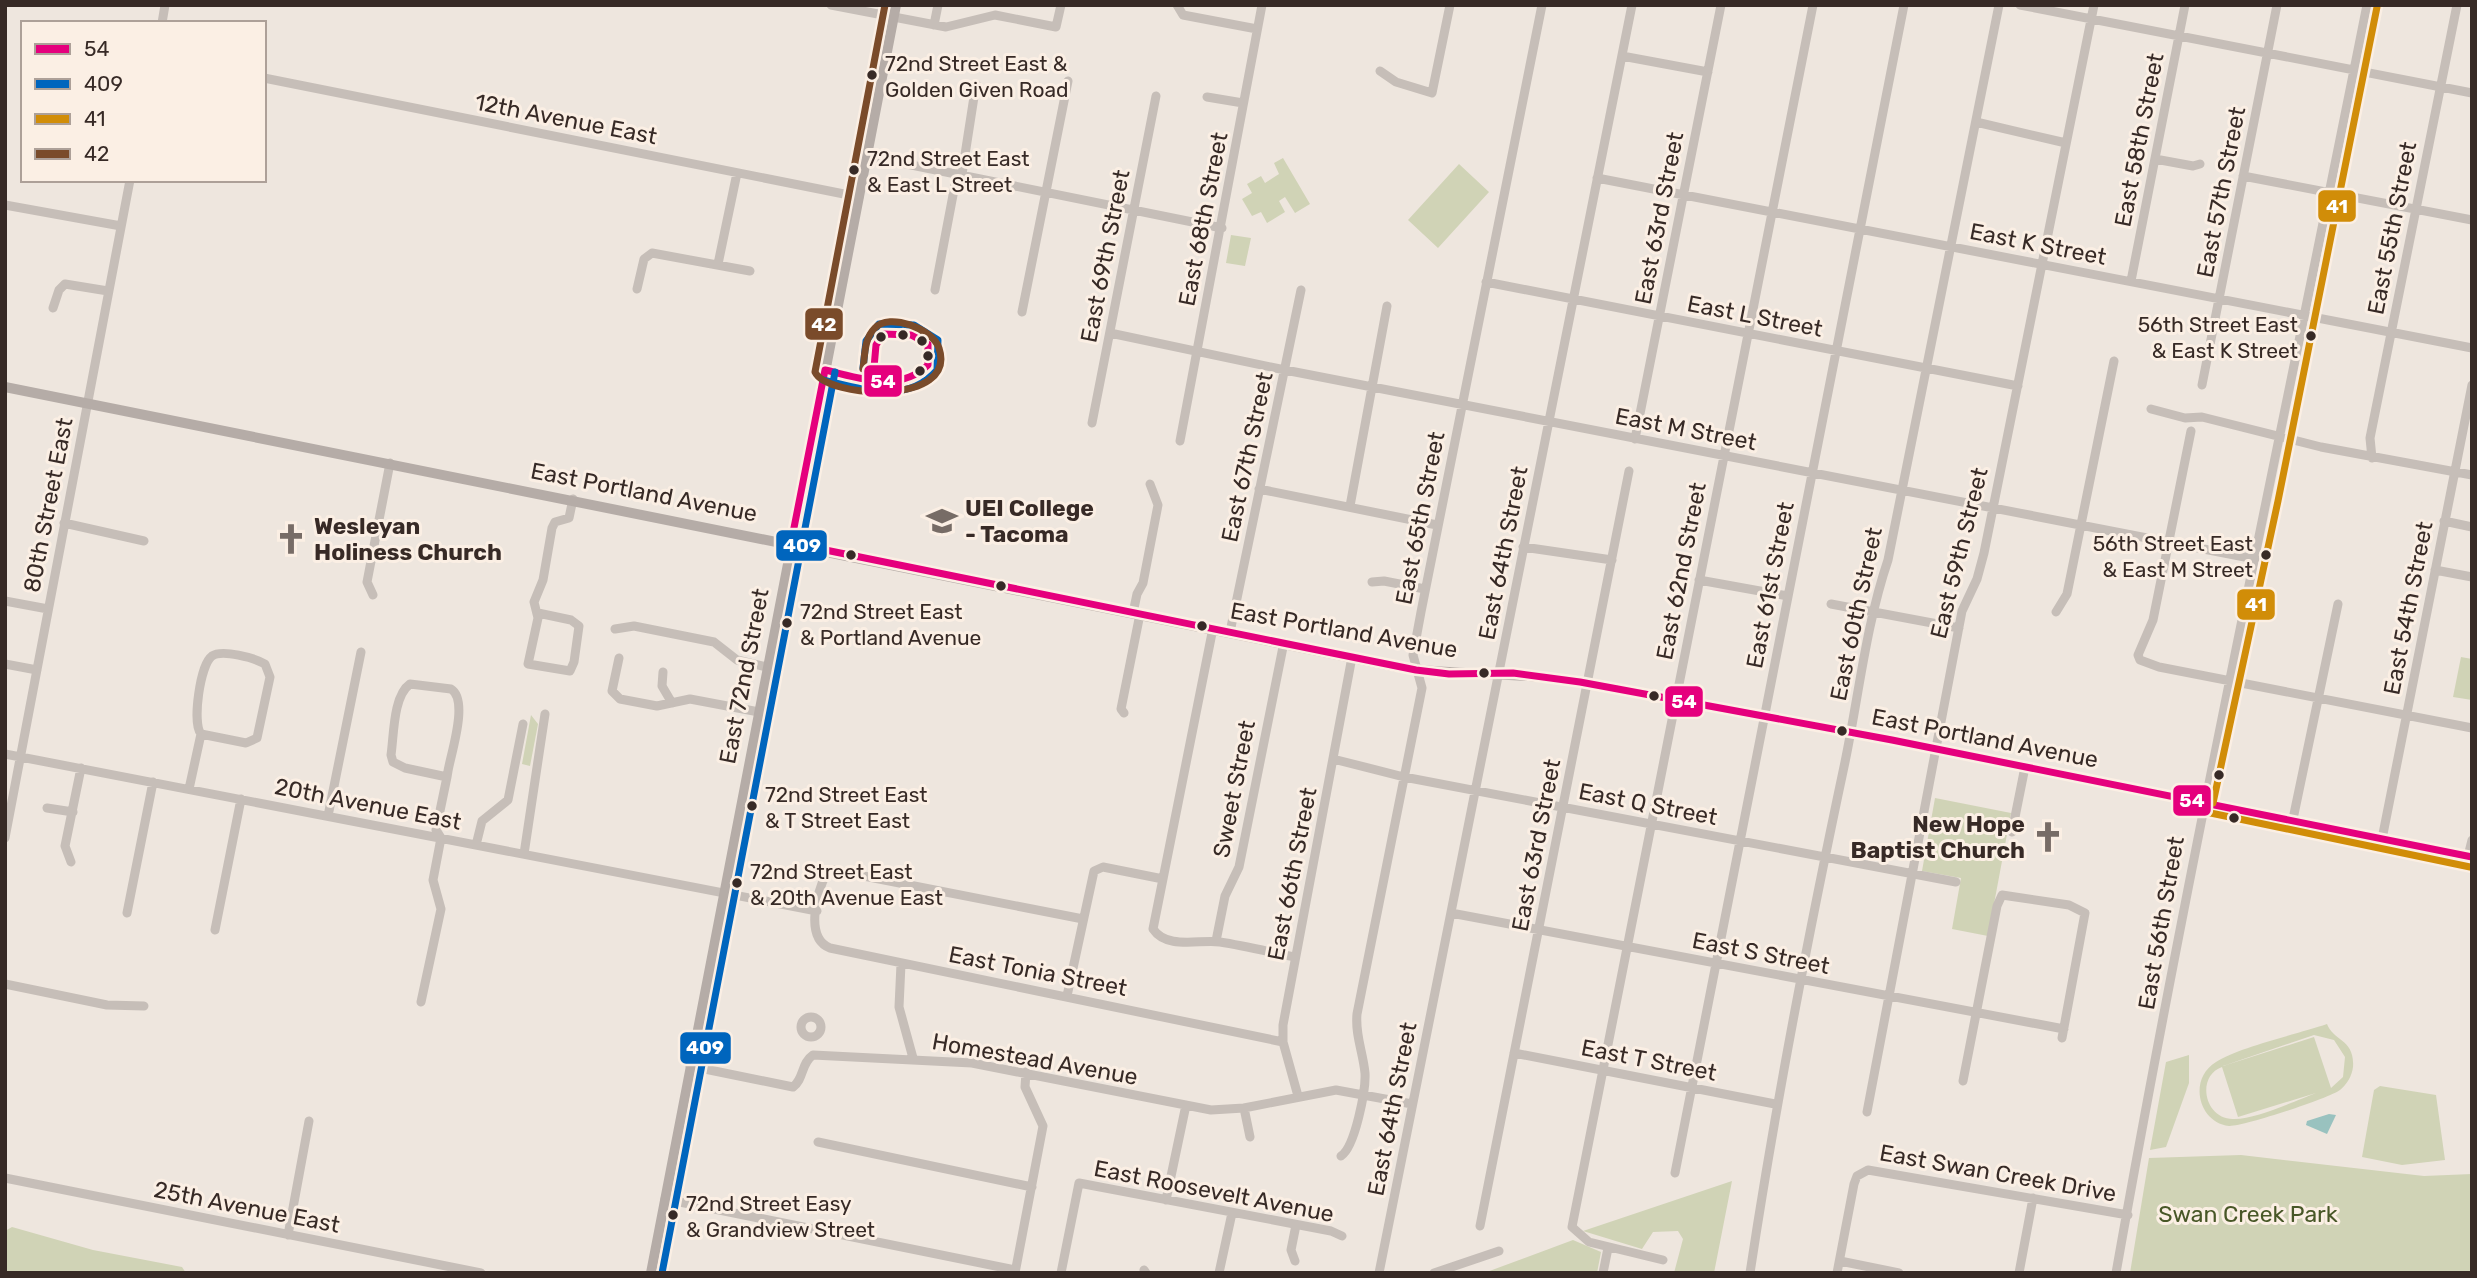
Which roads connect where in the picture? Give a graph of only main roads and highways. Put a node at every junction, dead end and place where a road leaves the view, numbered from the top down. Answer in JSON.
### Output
{"nodes":[{"id":1,"x":896,"y":5,"type":"edge"},
{"id":2,"x":5,"y":387,"type":"edge"},
{"id":3,"x":791,"y":543,"type":"junction"},
{"id":4,"x":2470,"y":856,"type":"edge"},
{"id":5,"x":651,"y":1273,"type":"edge"}],
"edges":[{"from":1,"to":3,"type":"main road","name":"East 72nd Street"},
{"from":2,"to":3,"type":"main road","name":"East Portland Avenue"},
{"from":3,"to":4,"type":"main road","name":"East Portland Avenue"},
{"from":3,"to":5,"type":"main road","name":"East 72nd Street"}]}
